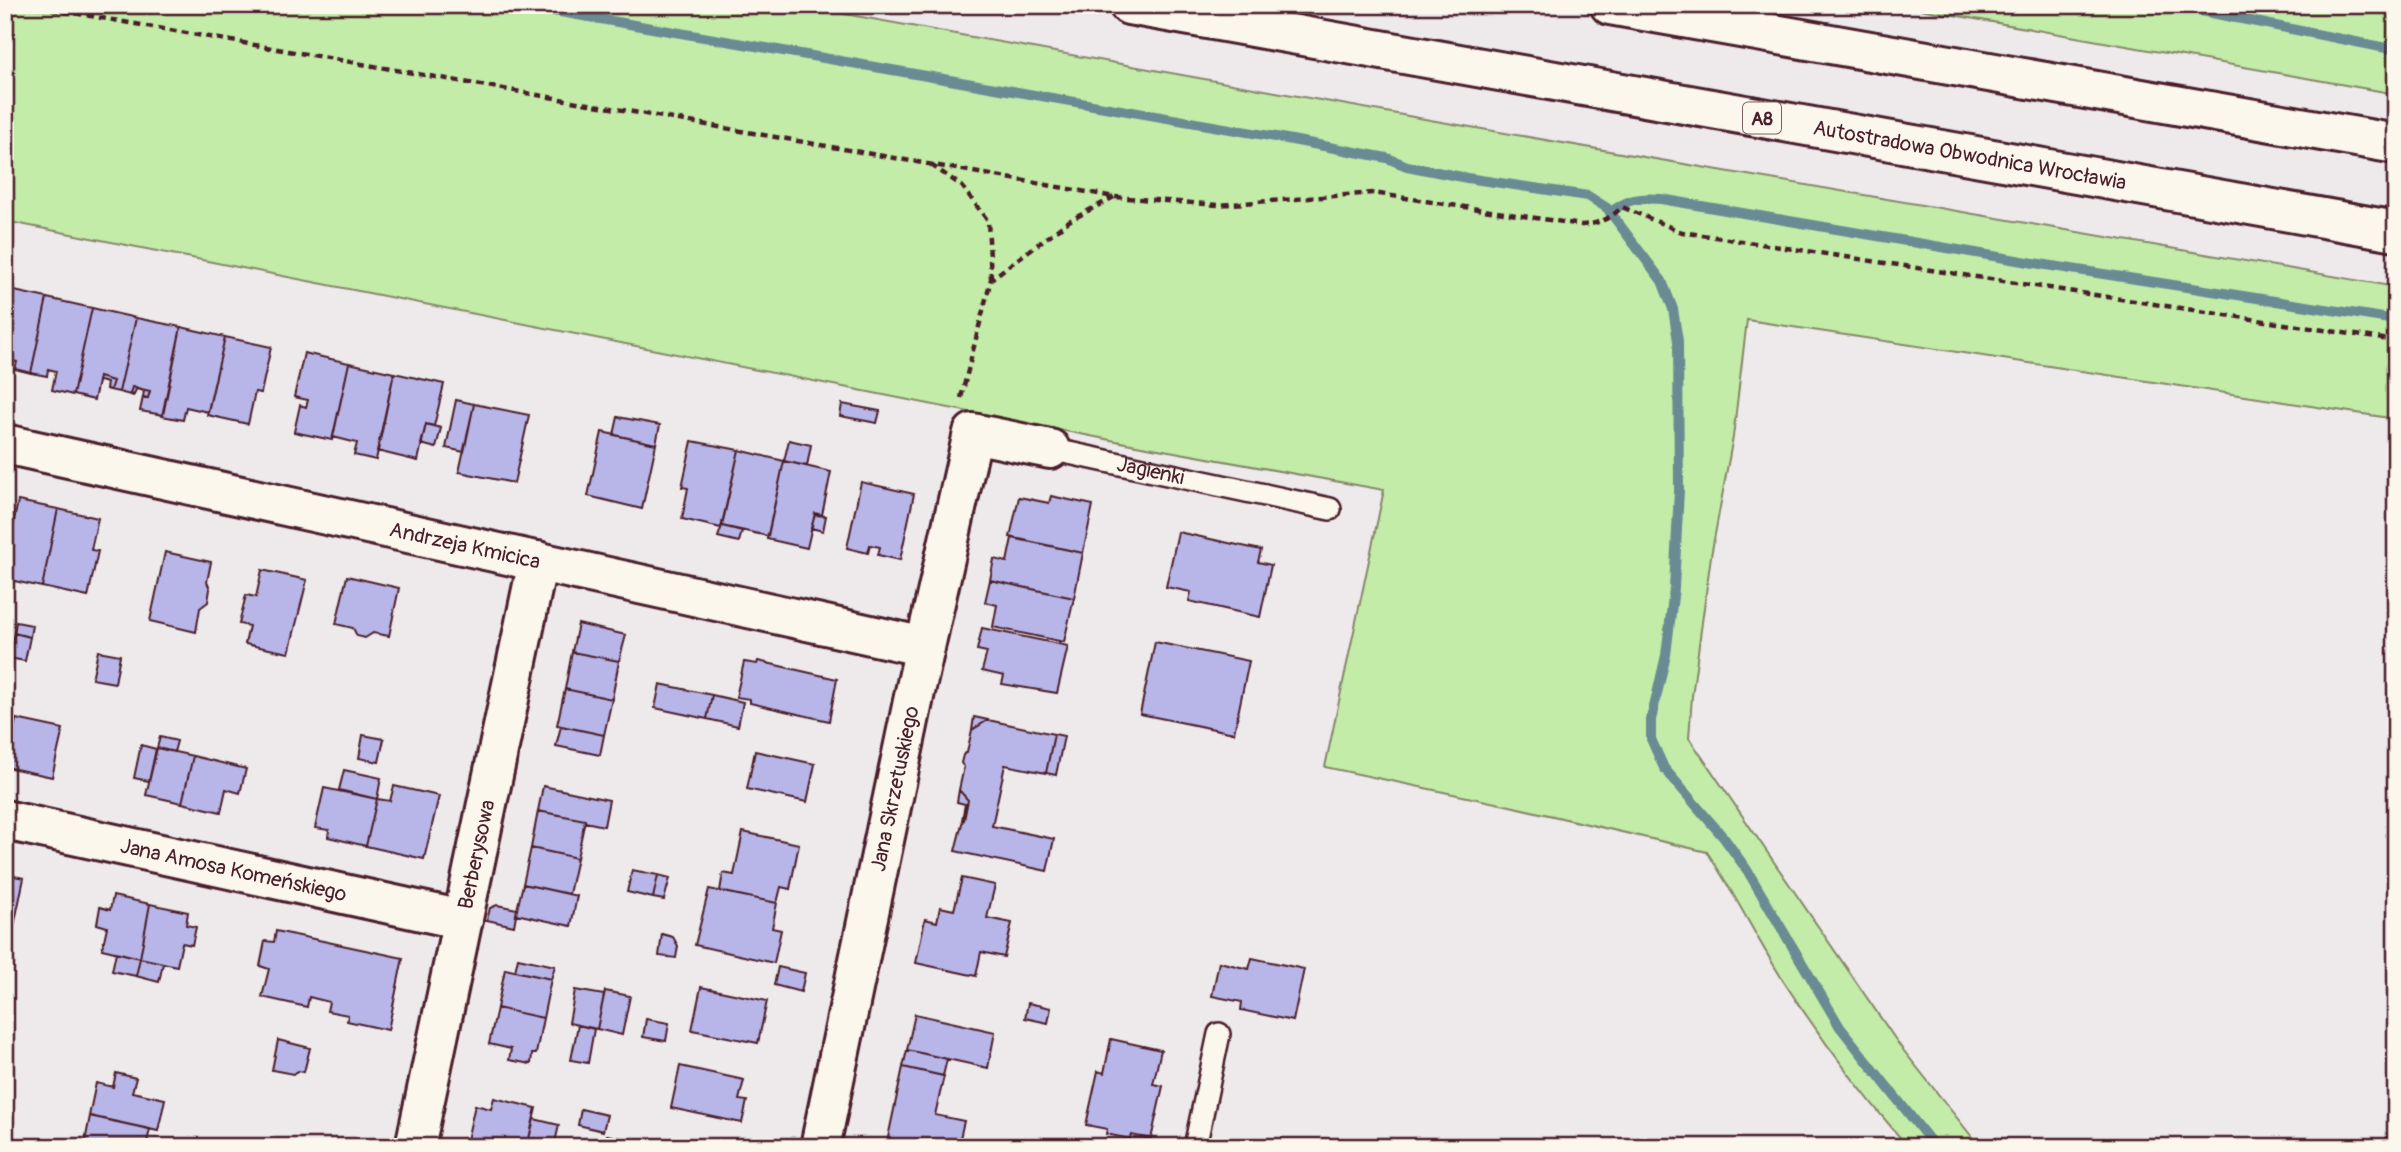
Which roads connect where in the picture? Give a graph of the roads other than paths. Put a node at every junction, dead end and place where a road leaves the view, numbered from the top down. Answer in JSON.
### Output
{"nodes":[{"id":1,"x":1129,"y":5,"type":"edge"},
{"id":2,"x":1610,"y":5,"type":"edge"},
{"id":3,"x":2396,"y":144,"type":"edge"},
{"id":4,"x":2396,"y":231,"type":"edge"},
{"id":5,"x":973,"y":433,"type":"joint"},
{"id":6,"x":5,"y":444,"type":"edge"},
{"id":7,"x":1051,"y":449,"type":"joint"},
{"id":8,"x":1330,"y":509,"type":"dead end"},
{"id":9,"x":538,"y":561,"type":"junction"},
{"id":10,"x":925,"y":647,"type":"junction"},
{"id":11,"x":5,"y":820,"type":"edge"},
{"id":12,"x":463,"y":920,"type":"junction"},
{"id":13,"x":1219,"y":1034,"type":"dead end"},
{"id":14,"x":415,"y":1147,"type":"edge"},
{"id":15,"x":820,"y":1147,"type":"edge"},
{"id":16,"x":1195,"y":1147,"type":"edge"}],
"edges":[{"from":1,"to":4,"type":"main road","name":"Autostradowa Obwodnica Wrocławia","number":"A8"},
{"from":2,"to":3,"type":"main road"},
{"from":5,"to":7,"type":"main road","name":"Jagienki"},
{"from":5,"to":10,"type":"main road","name":"Jana Skrzetuskiego"},
{"from":6,"to":9,"type":"main road","name":"Andrzeja Kmicica"},
{"from":7,"to":8,"type":"lane","name":"Jagienki"},
{"from":9,"to":10,"type":"main road","name":"Andrzeja Kmicica"},
{"from":9,"to":12,"type":"main road","name":"Berberysowa"},
{"from":10,"to":15,"type":"main road","name":"Jana Skrzetuskiego"},
{"from":11,"to":12,"type":"main road","name":"Jana Amosa Komeńskiego"},
{"from":12,"to":14,"type":"main road","name":"Berberysowa"},
{"from":13,"to":16,"type":"lane"}]}
